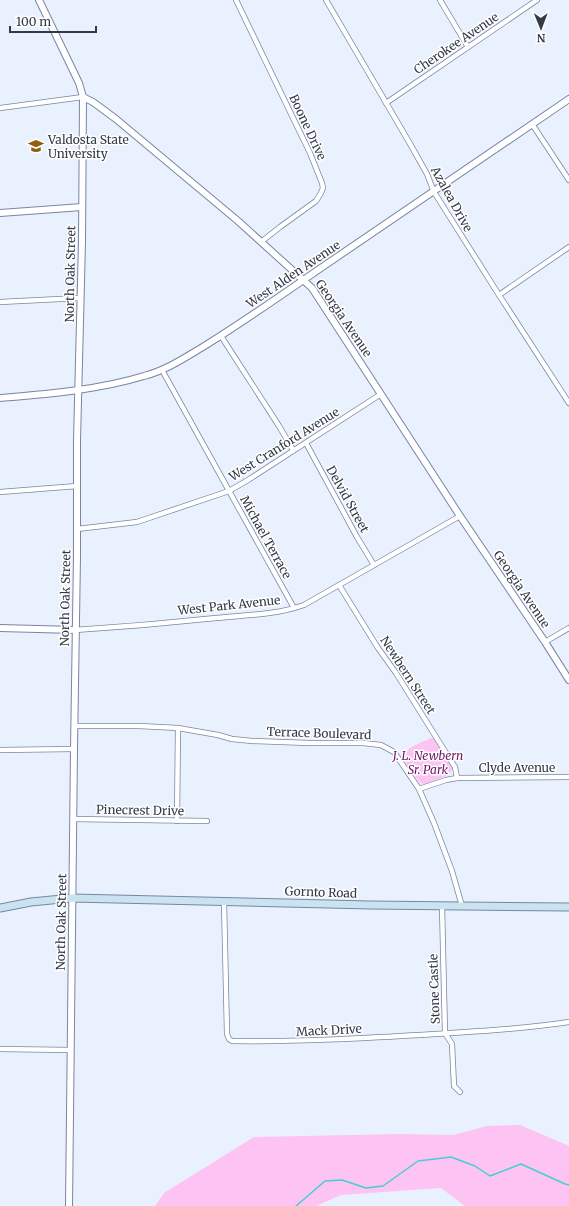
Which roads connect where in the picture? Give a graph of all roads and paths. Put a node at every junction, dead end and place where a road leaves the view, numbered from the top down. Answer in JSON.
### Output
{"nodes":[{"id":1,"x":39,"y":0,"type":"edge"},
{"id":2,"x":236,"y":0,"type":"edge"},
{"id":3,"x":326,"y":0,"type":"edge"},
{"id":4,"x":440,"y":0,"type":"edge"},
{"id":5,"x":537,"y":0,"type":"edge"},
{"id":6,"x":468,"y":47,"type":"junction"},
{"id":7,"x":83,"y":97,"type":"junction"},
{"id":8,"x":569,"y":99,"type":"edge"},
{"id":9,"x":386,"y":103,"type":"junction"},
{"id":10,"x":0,"y":108,"type":"edge"},
{"id":11,"x":532,"y":124,"type":"junction"},
{"id":12,"x":569,"y":180,"type":"edge"},
{"id":13,"x":434,"y":192,"type":"junction"},
{"id":14,"x":82,"y":207,"type":"junction"},
{"id":15,"x":0,"y":213,"type":"edge"},
{"id":16,"x":261,"y":242,"type":"junction"},
{"id":17,"x":569,"y":247,"type":"edge"},
{"id":18,"x":303,"y":280,"type":"junction"},
{"id":19,"x":499,"y":295,"type":"junction"},
{"id":20,"x":80,"y":298,"type":"junction"},
{"id":21,"x":0,"y":302,"type":"edge"},
{"id":22,"x":221,"y":336,"type":"junction"},
{"id":23,"x":162,"y":370,"type":"junction"},
{"id":24,"x":77,"y":390,"type":"junction"},
{"id":25,"x":381,"y":394,"type":"junction"},
{"id":26,"x":567,"y":397,"type":"edge"},
{"id":27,"x":0,"y":398,"type":"edge"},
{"id":28,"x":569,"y":403,"type":"edge"},
{"id":29,"x":306,"y":443,"type":"junction"},
{"id":30,"x":293,"y":450,"type":"junction"},
{"id":31,"x":77,"y":486,"type":"junction"},
{"id":32,"x":229,"y":490,"type":"junction"},
{"id":33,"x":0,"y":492,"type":"edge"},
{"id":34,"x":460,"y":516,"type":"junction"},
{"id":35,"x":77,"y":529,"type":"junction"},
{"id":36,"x":374,"y":565,"type":"junction"},
{"id":37,"x":339,"y":585,"type":"junction"},
{"id":38,"x":294,"y":608,"type":"junction"},
{"id":39,"x":0,"y":628,"type":"edge"},
{"id":40,"x":569,"y":628,"type":"edge"},
{"id":41,"x":75,"y":630,"type":"junction"},
{"id":42,"x":545,"y":642,"type":"junction"},
{"id":43,"x":569,"y":680,"type":"edge"},
{"id":44,"x":74,"y":726,"type":"junction"},
{"id":45,"x":178,"y":728,"type":"junction"},
{"id":46,"x":74,"y":749,"type":"junction"},
{"id":47,"x":0,"y":750,"type":"edge"},
{"id":48,"x":569,"y":777,"type":"edge"},
{"id":49,"x":457,"y":778,"type":"junction"},
{"id":50,"x":419,"y":789,"type":"junction"},
{"id":51,"x":73,"y":819,"type":"junction"},
{"id":52,"x":177,"y":821,"type":"junction"},
{"id":53,"x":207,"y":821,"type":"dead end"},
{"id":54,"x":72,"y":898,"type":"junction"},
{"id":55,"x":224,"y":901,"type":"junction"},
{"id":56,"x":442,"y":906,"type":"junction"},
{"id":57,"x":462,"y":906,"type":"junction"},
{"id":58,"x":569,"y":906,"type":"edge"},
{"id":59,"x":0,"y":908,"type":"edge"},
{"id":60,"x":569,"y":1023,"type":"edge"},
{"id":61,"x":446,"y":1033,"type":"junction"},
{"id":62,"x":0,"y":1049,"type":"edge"},
{"id":63,"x":70,"y":1050,"type":"junction"},
{"id":64,"x":460,"y":1092,"type":"dead end"},
{"id":65,"x":69,"y":1206,"type":"edge"}],
"edges":[{"from":1,"to":7,"type":"street","name":"North Oak Street"},
{"from":2,"to":16,"type":"street","name":"Boone Drive"},
{"from":3,"to":9,"type":"street","name":"Azalea Drive"},
{"from":4,"to":6,"type":"street"},
{"from":5,"to":6,"type":"street","name":"Cherokee Avenue"},
{"from":6,"to":9,"type":"street","name":"Cherokee Avenue"},
{"from":7,"to":10,"type":"street"},
{"from":7,"to":14,"type":"street","name":"North Oak Street"},
{"from":7,"to":16,"type":"street","name":"Georgia Avenue"},
{"from":8,"to":11,"type":"street","name":"West Alden Avenue"},
{"from":9,"to":13,"type":"street","name":"Azalea Drive"},
{"from":11,"to":12,"type":"street"},
{"from":11,"to":13,"type":"street","name":"West Alden Avenue"},
{"from":13,"to":18,"type":"street","name":"West Alden Avenue"},
{"from":13,"to":19,"type":"street","name":"Azalea Drive"},
{"from":14,"to":15,"type":"street"},
{"from":14,"to":20,"type":"street","name":"North Oak Street"},
{"from":16,"to":18,"type":"street","name":"Georgia Avenue"},
{"from":17,"to":19,"type":"street"},
{"from":18,"to":22,"type":"street","name":"West Alden Avenue"},
{"from":18,"to":25,"type":"street","name":"Georgia Avenue"},
{"from":19,"to":26,"type":"street","name":"Azalea Drive"},
{"from":20,"to":21,"type":"street"},
{"from":20,"to":24,"type":"street","name":"North Oak Street"},
{"from":22,"to":23,"type":"street","name":"West Alden Avenue"},
{"from":22,"to":30,"type":"street"},
{"from":23,"to":24,"type":"street","name":"West Alden Avenue"},
{"from":23,"to":32,"type":"street","name":"Michael Terrace"},
{"from":24,"to":27,"type":"street","name":"West Alden Avenue"},
{"from":24,"to":31,"type":"street","name":"North Oak Street"},
{"from":25,"to":29,"type":"street","name":"West Cranford Avenue"},
{"from":25,"to":34,"type":"street","name":"Georgia Avenue"},
{"from":26,"to":28,"type":"street","name":"Azalea Drive"},
{"from":29,"to":30,"type":"street","name":"West Cranford Avenue"},
{"from":29,"to":36,"type":"street","name":"Delvid Street"},
{"from":30,"to":32,"type":"street","name":"West Cranford Avenue"},
{"from":31,"to":33,"type":"street"},
{"from":31,"to":35,"type":"street","name":"North Oak Street"},
{"from":32,"to":35,"type":"street","name":"West Cranford Avenue"},
{"from":32,"to":38,"type":"street","name":"Michael Terrace"},
{"from":34,"to":36,"type":"street","name":"West Park Avenue"},
{"from":34,"to":42,"type":"street","name":"Georgia Avenue"},
{"from":35,"to":41,"type":"street","name":"North Oak Street"},
{"from":36,"to":37,"type":"street","name":"West Park Avenue"},
{"from":37,"to":38,"type":"street","name":"West Park Avenue"},
{"from":37,"to":49,"type":"street","name":"Newbern Street"},
{"from":38,"to":41,"type":"street","name":"West Park Avenue"},
{"from":39,"to":41,"type":"street","name":"West Park Avenue"},
{"from":40,"to":42,"type":"street"},
{"from":41,"to":44,"type":"street","name":"North Oak Street"},
{"from":42,"to":43,"type":"street","name":"Georgia Avenue"},
{"from":44,"to":45,"type":"street","name":"Terrace Boulevard"},
{"from":44,"to":46,"type":"street","name":"North Oak Street"},
{"from":45,"to":50,"type":"street","name":"Terrace Boulevard"},
{"from":45,"to":52,"type":"street"},
{"from":46,"to":47,"type":"street"},
{"from":46,"to":51,"type":"street","name":"North Oak Street"},
{"from":48,"to":49,"type":"street","name":"Clyde Avenue"},
{"from":49,"to":50,"type":"street","name":"Clyde Avenue"},
{"from":50,"to":57,"type":"street","name":"Terrace Boulevard"},
{"from":51,"to":52,"type":"street","name":"Pinecrest Drive"},
{"from":51,"to":54,"type":"street","name":"North Oak Street"},
{"from":52,"to":53,"type":"street","name":"Pinecrest Drive"},
{"from":54,"to":55,"type":"main road","name":"Gornto Road"},
{"from":54,"to":59,"type":"main road","name":"Gornto Road"},
{"from":54,"to":63,"type":"street","name":"North Oak Street"},
{"from":55,"to":56,"type":"main road","name":"Gornto Road"},
{"from":55,"to":61,"type":"street","name":"Mack Drive"},
{"from":56,"to":57,"type":"main road","name":"Gornto Road"},
{"from":56,"to":61,"type":"street","name":"Stone Castle"},
{"from":57,"to":58,"type":"main road","name":"Gornto Road"},
{"from":60,"to":61,"type":"street","name":"Mack Drive"},
{"from":61,"to":64,"type":"street","name":"Stone Castle"},
{"from":62,"to":63,"type":"street"},
{"from":63,"to":65,"type":"street","name":"North Oak Street"}]}
